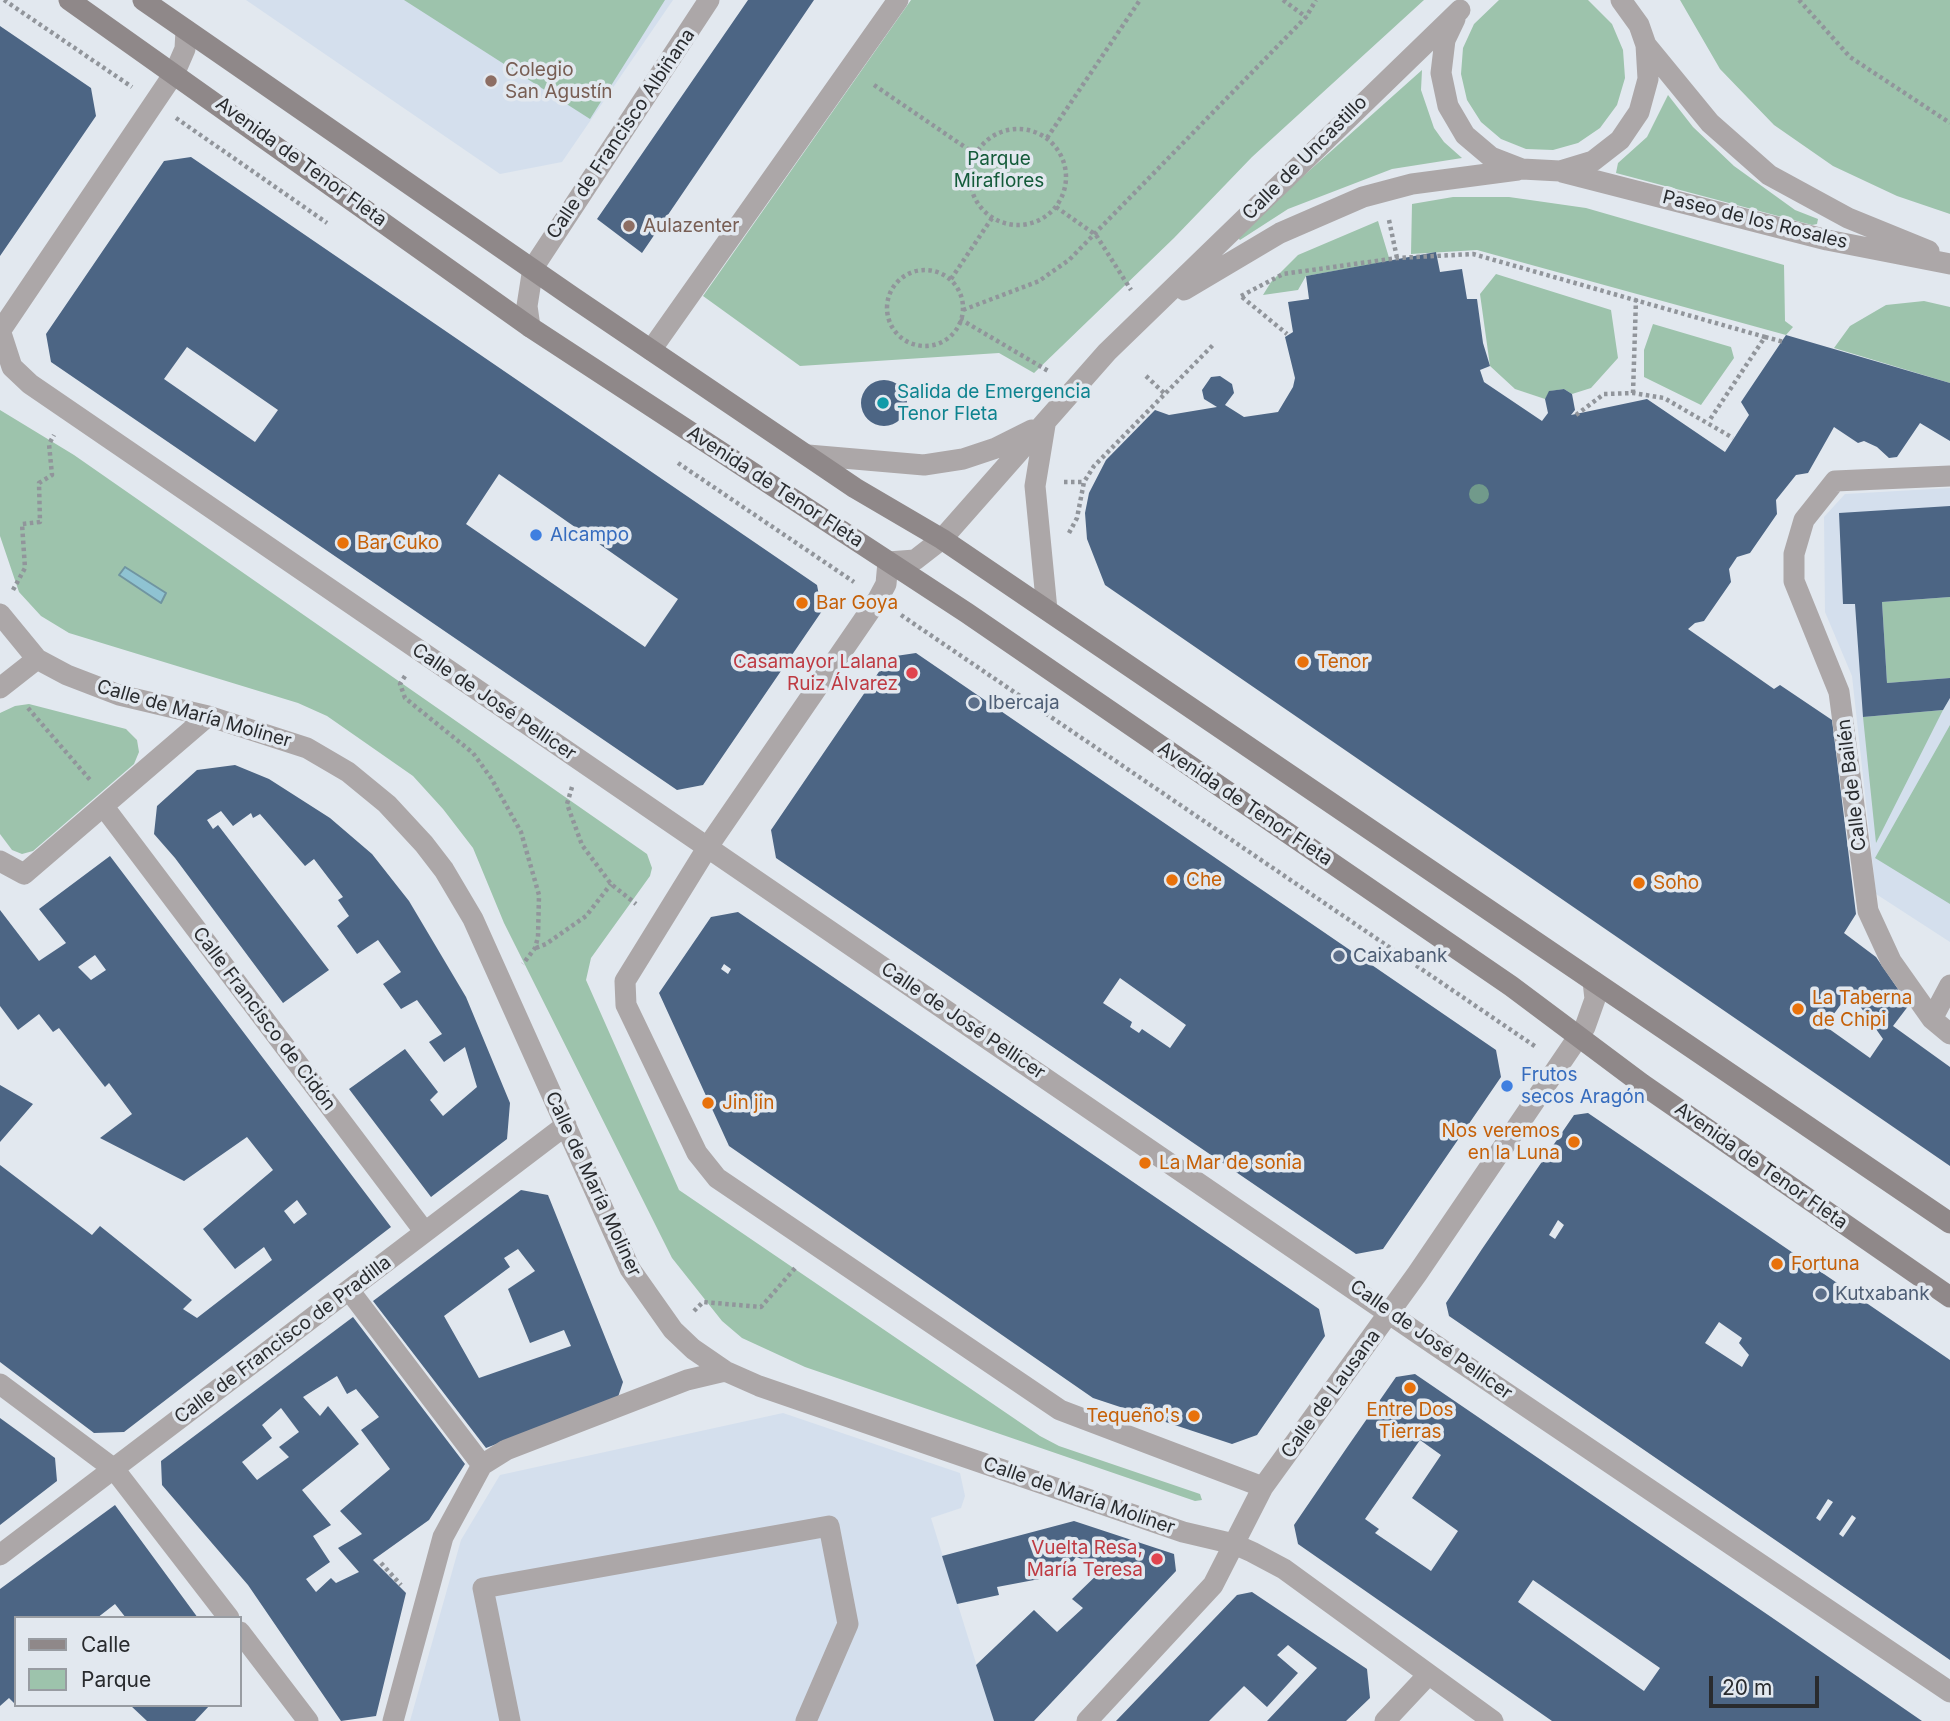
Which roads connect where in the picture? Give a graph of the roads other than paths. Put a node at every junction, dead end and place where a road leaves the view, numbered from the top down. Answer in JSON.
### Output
{"nodes":[{"id":1,"x":69,"y":0,"type":"edge"},
{"id":2,"x":143,"y":0,"type":"edge"},
{"id":3,"x":709,"y":0,"type":"edge"},
{"id":4,"x":898,"y":0,"type":"edge"},
{"id":5,"x":1625,"y":3,"type":"edge"},
{"id":6,"x":1464,"y":5,"type":"edge"},
{"id":7,"x":186,"y":30,"type":"junction"},
{"id":8,"x":1646,"y":45,"type":"junction"},
{"id":9,"x":176,"y":72,"type":"junction"},
{"id":10,"x":1522,"y":169,"type":"junction"},
{"id":11,"x":1560,"y":171,"type":"junction"},
{"id":12,"x":1950,"y":262,"type":"edge"},
{"id":13,"x":533,"y":268,"type":"junction"},
{"id":14,"x":1150,"y":312,"type":"junction"},
{"id":15,"x":530,"y":327,"type":"junction"},
{"id":16,"x":1,"y":330,"type":"edge"},
{"id":17,"x":651,"y":350,"type":"junction"},
{"id":18,"x":1046,"y":423,"type":"junction"},
{"id":19,"x":808,"y":456,"type":"junction"},
{"id":20,"x":1950,"y":475,"type":"edge"},
{"id":21,"x":942,"y":539,"type":"junction"},
{"id":22,"x":888,"y":562,"type":"junction"},
{"id":23,"x":1047,"y":610,"type":"junction"},
{"id":24,"x":0,"y":614,"type":"edge"},
{"id":25,"x":37,"y":659,"type":"junction"},
{"id":26,"x":0,"y":688,"type":"edge"},
{"id":27,"x":208,"y":716,"type":"junction"},
{"id":28,"x":101,"y":799,"type":"junction"},
{"id":29,"x":709,"y":845,"type":"junction"},
{"id":30,"x":0,"y":861,"type":"edge"},
{"id":31,"x":1593,"y":981,"type":"junction"},
{"id":32,"x":1950,"y":985,"type":"edge"},
{"id":33,"x":1932,"y":1018,"type":"junction"},
{"id":34,"x":1950,"y":1034,"type":"edge"},
{"id":35,"x":1580,"y":1035,"type":"junction"},
{"id":36,"x":566,"y":1125,"type":"junction"},
{"id":37,"x":1950,"y":1223,"type":"edge"},
{"id":38,"x":424,"y":1231,"type":"junction"},
{"id":39,"x":349,"y":1290,"type":"junction"},
{"id":40,"x":1950,"y":1297,"type":"edge"},
{"id":41,"x":1390,"y":1313,"type":"junction"},
{"id":42,"x":725,"y":1371,"type":"junction"},
{"id":43,"x":0,"y":1384,"type":"edge"},
{"id":44,"x":482,"y":1465,"type":"junction"},
{"id":45,"x":114,"y":1469,"type":"junction"},
{"id":46,"x":1263,"y":1487,"type":"junction"},
{"id":47,"x":1234,"y":1544,"type":"junction"},
{"id":48,"x":0,"y":1555,"type":"edge"},
{"id":49,"x":227,"y":1616,"type":"edge"},
{"id":50,"x":242,"y":1635,"type":"edge"},
{"id":51,"x":1428,"y":1675,"type":"junction"},
{"id":52,"x":1950,"y":1692,"type":"edge"},
{"id":53,"x":308,"y":1721,"type":"edge"},
{"id":54,"x":393,"y":1721,"type":"edge"},
{"id":55,"x":510,"y":1721,"type":"edge"},
{"id":56,"x":806,"y":1721,"type":"edge"},
{"id":57,"x":1087,"y":1721,"type":"edge"},
{"id":58,"x":1385,"y":1721,"type":"edge"},
{"id":59,"x":1493,"y":1721,"type":"edge"}],
"edges":[{"from":1,"to":9,"type":"main road","name":"Avenida de Tenor Fleta"},
{"from":2,"to":7,"type":"main road"},
{"from":3,"to":13,"type":"street","name":"Calle de Francisco Albiñana"},
{"from":4,"to":17,"type":"street"},
{"from":5,"to":8,"type":"street"},
{"from":6,"to":10,"type":"street"},
{"from":6,"to":14,"type":"street","name":"Calle de Uncastillo"},
{"from":7,"to":9,"type":"street"},
{"from":7,"to":13,"type":"main road"},
{"from":8,"to":11,"type":"street"},
{"from":8,"to":12,"type":"street","name":"Paseo de los Rosales"},
{"from":9,"to":15,"type":"main road","name":"Avenida de Tenor Fleta"},
{"from":9,"to":16,"type":"street"},
{"from":10,"to":11,"type":"street"},
{"from":10,"to":14,"type":"street","name":"Calle de Uncastillo"},
{"from":11,"to":12,"type":"street","name":"Paseo de los Rosales"},
{"from":13,"to":15,"type":"street"},
{"from":13,"to":17,"type":"main road"},
{"from":14,"to":18,"type":"street","name":"Calle de Uncastillo"},
{"from":15,"to":22,"type":"main road","name":"Avenida de Tenor Fleta"},
{"from":16,"to":29,"type":"street","name":"Calle de José Pellicer"},
{"from":17,"to":19,"type":"main road"},
{"from":18,"to":19,"type":"street","name":"Calle de Uncastillo"},
{"from":18,"to":21,"type":"street","name":"Calle de Uncastillo"},
{"from":18,"to":23,"type":"street"},
{"from":19,"to":21,"type":"main road"},
{"from":20,"to":33,"type":"street","name":"Calle de Bailén"},
{"from":21,"to":22,"type":"street","name":"Calle de Uncastillo"},
{"from":21,"to":23,"type":"main road"},
{"from":22,"to":29,"type":"street"},
{"from":22,"to":35,"type":"main road","name":"Avenida de Tenor Fleta"},
{"from":23,"to":31,"type":"main road"},
{"from":24,"to":25,"type":"street","name":"Calle de María Moliner"},
{"from":25,"to":26,"type":"street"},
{"from":25,"to":27,"type":"street","name":"Calle de María Moliner"},
{"from":27,"to":28,"type":"street"},
{"from":27,"to":36,"type":"street","name":"Calle de María Moliner"},
{"from":28,"to":30,"type":"street"},
{"from":28,"to":38,"type":"street","name":"Calle Francisco de Cidón"},
{"from":29,"to":41,"type":"street","name":"Calle de José Pellicer"},
{"from":29,"to":46,"type":"street"},
{"from":31,"to":35,"type":"street","name":"Calle de Lausana"},
{"from":31,"to":37,"type":"main road"},
{"from":32,"to":33,"type":"street"},
{"from":33,"to":34,"type":"street","name":"Calle de Bailén"},
{"from":35,"to":40,"type":"main road","name":"Avenida de Tenor Fleta"},
{"from":35,"to":41,"type":"street","name":"Calle de Lausana"},
{"from":36,"to":38,"type":"street","name":"Calle de Francisco de Pradilla"},
{"from":36,"to":42,"type":"street","name":"Calle de María Moliner"},
{"from":38,"to":39,"type":"street","name":"Calle de Francisco de Pradilla"},
{"from":39,"to":44,"type":"street"},
{"from":39,"to":45,"type":"street","name":"Calle de Francisco de Pradilla"},
{"from":41,"to":46,"type":"street","name":"Calle de Lausana"},
{"from":41,"to":52,"type":"street","name":"Calle de José Pellicer"},
{"from":42,"to":44,"type":"street"},
{"from":42,"to":47,"type":"street","name":"Calle de María Moliner"},
{"from":43,"to":45,"type":"street"},
{"from":44,"to":54,"type":"street"},
{"from":45,"to":48,"type":"street","name":"Calle de Francisco de Pradilla"},
{"from":45,"to":49,"type":"street"},
{"from":46,"to":47,"type":"street","name":"Calle de Lausana"},
{"from":47,"to":51,"type":"street","name":"Calle de María Moliner"},
{"from":47,"to":57,"type":"street","name":"Calle de Lausana"},
{"from":50,"to":53,"type":"street"},
{"from":51,"to":58,"type":"street"},
{"from":51,"to":59,"type":"street","name":"Calle de María Moliner"},
{"from":55,"to":56,"type":"street"}]}
